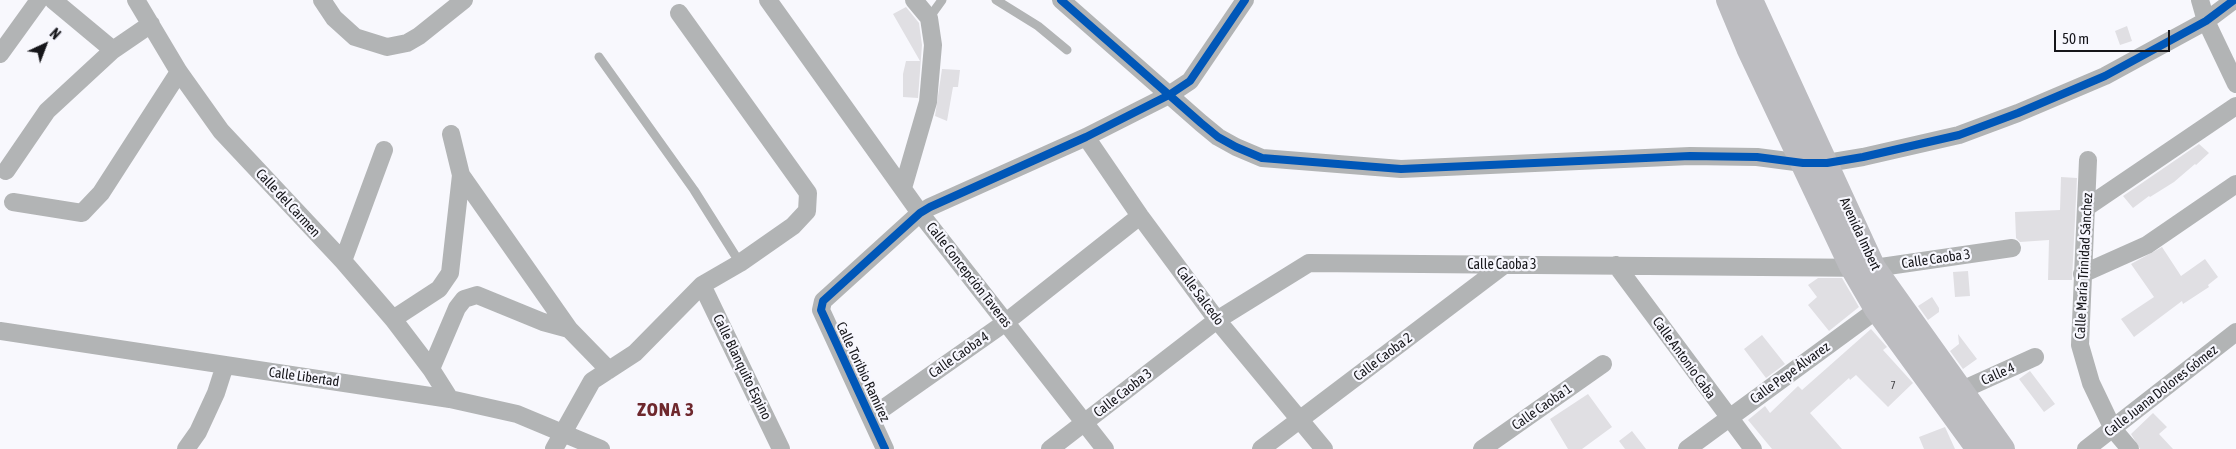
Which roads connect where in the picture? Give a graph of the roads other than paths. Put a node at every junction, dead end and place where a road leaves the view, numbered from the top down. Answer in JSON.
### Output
{"nodes":[{"id":1,"x":39,"y":0,"type":"edge"},
{"id":2,"x":54,"y":0,"type":"edge"},
{"id":3,"x":136,"y":0,"type":"edge"},
{"id":4,"x":322,"y":0,"type":"edge"},
{"id":5,"x":464,"y":0,"type":"edge"},
{"id":6,"x":768,"y":0,"type":"edge"},
{"id":7,"x":914,"y":0,"type":"edge"},
{"id":8,"x":942,"y":0,"type":"edge"},
{"id":9,"x":996,"y":0,"type":"edge"},
{"id":10,"x":1061,"y":0,"type":"edge"},
{"id":11,"x":1244,"y":0,"type":"edge"},
{"id":12,"x":1728,"y":0,"type":"edge"},
{"id":13,"x":1751,"y":0,"type":"edge"},
{"id":14,"x":2200,"y":0,"type":"edge"},
{"id":15,"x":2234,"y":0,"type":"edge"},
{"id":16,"x":679,"y":13,"type":"dead end"},
{"id":17,"x":929,"y":18,"type":"junction"},
{"id":18,"x":2206,"y":21,"type":"junction"},
{"id":19,"x":151,"y":24,"type":"junction"},
{"id":20,"x":113,"y":50,"type":"junction"},
{"id":21,"x":1067,"y":50,"type":"dead end"},
{"id":22,"x":0,"y":54,"type":"edge"},
{"id":23,"x":599,"y":57,"type":"dead end"},
{"id":24,"x":178,"y":72,"type":"junction"},
{"id":25,"x":2236,"y":84,"type":"edge"},
{"id":26,"x":1169,"y":95,"type":"junction"},
{"id":27,"x":2236,"y":106,"type":"edge"},
{"id":28,"x":451,"y":134,"type":"dead end"},
{"id":29,"x":1086,"y":136,"type":"junction"},
{"id":30,"x":384,"y":150,"type":"dead end"},
{"id":31,"x":2088,"y":160,"type":"dead end"},
{"id":32,"x":1803,"y":163,"type":"junction"},
{"id":33,"x":1827,"y":163,"type":"junction"},
{"id":34,"x":6,"y":170,"type":"dead end"},
{"id":35,"x":461,"y":175,"type":"junction"},
{"id":36,"x":2236,"y":184,"type":"edge"},
{"id":37,"x":903,"y":188,"type":"junction"},
{"id":38,"x":13,"y":202,"type":"dead end"},
{"id":39,"x":2087,"y":207,"type":"junction"},
{"id":40,"x":920,"y":213,"type":"junction"},
{"id":41,"x":1140,"y":216,"type":"junction"},
{"id":42,"x":2012,"y":248,"type":"dead end"},
{"id":43,"x":343,"y":261,"type":"junction"},
{"id":44,"x":740,"y":263,"type":"junction"},
{"id":45,"x":1504,"y":264,"type":"junction"},
{"id":46,"x":1616,"y":265,"type":"junction"},
{"id":47,"x":1851,"y":266,"type":"junction"},
{"id":48,"x":1874,"y":268,"type":"junction"},
{"id":49,"x":2082,"y":274,"type":"junction"},
{"id":50,"x":702,"y":285,"type":"junction"},
{"id":51,"x":1885,"y":303,"type":"junction"},
{"id":52,"x":393,"y":319,"type":"junction"},
{"id":53,"x":1217,"y":320,"type":"junction"},
{"id":54,"x":1006,"y":322,"type":"junction"},
{"id":55,"x":569,"y":330,"type":"junction"},
{"id":56,"x":0,"y":331,"type":"edge"},
{"id":57,"x":2236,"y":332,"type":"edge"},
{"id":58,"x":2035,"y":357,"type":"dead end"},
{"id":59,"x":1603,"y":364,"type":"dead end"},
{"id":60,"x":225,"y":365,"type":"junction"},
{"id":61,"x":431,"y":369,"type":"junction"},
{"id":62,"x":609,"y":370,"type":"junction"},
{"id":63,"x":1962,"y":390,"type":"junction"},
{"id":64,"x":450,"y":398,"type":"junction"},
{"id":65,"x":871,"y":417,"type":"junction"},
{"id":66,"x":1728,"y":418,"type":"junction"},
{"id":67,"x":1300,"y":419,"type":"junction"},
{"id":68,"x":1085,"y":423,"type":"junction"},
{"id":69,"x":2113,"y":429,"type":"junction"},
{"id":70,"x":564,"y":434,"type":"junction"},
{"id":71,"x":186,"y":449,"type":"edge"},
{"id":72,"x":554,"y":449,"type":"edge"},
{"id":73,"x":601,"y":449,"type":"edge"},
{"id":74,"x":781,"y":449,"type":"edge"},
{"id":75,"x":885,"y":449,"type":"edge"},
{"id":76,"x":1050,"y":449,"type":"edge"},
{"id":77,"x":1105,"y":449,"type":"edge"},
{"id":78,"x":1261,"y":449,"type":"edge"},
{"id":79,"x":1324,"y":449,"type":"edge"},
{"id":80,"x":1482,"y":449,"type":"edge"},
{"id":81,"x":1687,"y":449,"type":"edge"},
{"id":82,"x":1753,"y":449,"type":"edge"},
{"id":83,"x":1978,"y":449,"type":"edge"},
{"id":84,"x":2003,"y":449,"type":"edge"},
{"id":85,"x":2086,"y":449,"type":"edge"},
{"id":86,"x":2130,"y":449,"type":"edge"}],
"edges":[{"from":1,"to":22,"type":"street"},
{"from":2,"to":20,"type":"street"},
{"from":3,"to":19,"type":"street","name":"Calle del Carmen"},
{"from":4,"to":5,"type":"street"},
{"from":6,"to":37,"type":"street","name":"Calle Concepción Taveras"},
{"from":7,"to":17,"type":"street"},
{"from":8,"to":17,"type":"lane"},
{"from":9,"to":21,"type":"lane"},
{"from":10,"to":26,"type":"street"},
{"from":11,"to":26,"type":"street"},
{"from":12,"to":32,"type":"main road","name":"Avenida Imbert"},
{"from":13,"to":33,"type":"main road","name":"Avenida Imbert"},
{"from":14,"to":18,"type":"street"},
{"from":15,"to":18,"type":"street"},
{"from":16,"to":44,"type":"street"},
{"from":17,"to":37,"type":"street"},
{"from":18,"to":25,"type":"street"},
{"from":18,"to":33,"type":"street"},
{"from":19,"to":20,"type":"street"},
{"from":19,"to":24,"type":"street","name":"Calle del Carmen"},
{"from":20,"to":34,"type":"street"},
{"from":23,"to":44,"type":"lane"},
{"from":24,"to":38,"type":"street"},
{"from":24,"to":43,"type":"street","name":"Calle del Carmen"},
{"from":26,"to":29,"type":"street"},
{"from":26,"to":32,"type":"street"},
{"from":27,"to":39,"type":"street"},
{"from":28,"to":35,"type":"street"},
{"from":29,"to":40,"type":"street"},
{"from":29,"to":41,"type":"street","name":"Calle Salcedo"},
{"from":30,"to":43,"type":"street"},
{"from":31,"to":39,"type":"street","name":"Calle María Trinidad Sánchez"},
{"from":32,"to":33,"type":"street"},
{"from":32,"to":47,"type":"main road","name":"Avenida Imbert"},
{"from":33,"to":48,"type":"main road","name":"Avenida Imbert"},
{"from":35,"to":52,"type":"street"},
{"from":35,"to":55,"type":"street"},
{"from":36,"to":49,"type":"street"},
{"from":37,"to":40,"type":"street","name":"Calle Concepción Taveras"},
{"from":39,"to":49,"type":"street","name":"Calle María Trinidad Sánchez"},
{"from":40,"to":54,"type":"street","name":"Calle Concepción Taveras"},
{"from":40,"to":65,"type":"street","name":"Calle Toribio Ramírez"},
{"from":41,"to":53,"type":"street","name":"Calle Salcedo"},
{"from":41,"to":54,"type":"street","name":"Calle Caoba 4"},
{"from":42,"to":48,"type":"street","name":"Calle Caoba 3"},
{"from":43,"to":52,"type":"street","name":"Calle del Carmen"},
{"from":44,"to":50,"type":"street"},
{"from":45,"to":46,"type":"street","name":"Calle Caoba 3"},
{"from":45,"to":53,"type":"street","name":"Calle Caoba 3"},
{"from":45,"to":67,"type":"street","name":"Calle Caoba 2"},
{"from":46,"to":47,"type":"street","name":"Calle Caoba 3"},
{"from":46,"to":66,"type":"street","name":"Calle Antonio Caba"},
{"from":47,"to":48,"type":"street","name":"Calle Caoba 3"},
{"from":47,"to":51,"type":"main road","name":"Avenida Imbert"},
{"from":48,"to":51,"type":"main road","name":"Avenida Imbert"},
{"from":49,"to":69,"type":"street","name":"Calle María Trinidad Sánchez"},
{"from":50,"to":62,"type":"street"},
{"from":50,"to":74,"type":"street","name":"Calle Blanquito Espino"},
{"from":51,"to":63,"type":"main road","name":"Avenida Imbert"},
{"from":51,"to":66,"type":"street","name":"Calle Pepe Álvarez"},
{"from":51,"to":83,"type":"main road","name":"Avenida Imbert"},
{"from":52,"to":61,"type":"street","name":"Calle del Carmen"},
{"from":53,"to":67,"type":"street","name":"Calle Salcedo"},
{"from":53,"to":68,"type":"street","name":"Calle Caoba 3"},
{"from":54,"to":65,"type":"street","name":"Calle Caoba 4"},
{"from":54,"to":68,"type":"street","name":"Calle Concepción Taveras"},
{"from":55,"to":61,"type":"street"},
{"from":55,"to":62,"type":"street"},
{"from":56,"to":60,"type":"street","name":"Calle Libertad"},
{"from":57,"to":69,"type":"street","name":"Calle Juana Dolores Gómez"},
{"from":58,"to":63,"type":"street","name":"Calle 4"},
{"from":59,"to":80,"type":"street","name":"Calle Caoba 1"},
{"from":60,"to":64,"type":"street","name":"Calle Libertad"},
{"from":60,"to":71,"type":"street"},
{"from":61,"to":64,"type":"street","name":"Calle del Carmen"},
{"from":62,"to":70,"type":"street"},
{"from":63,"to":84,"type":"main road","name":"Avenida Imbert"},
{"from":64,"to":70,"type":"street","name":"Calle Libertad"},
{"from":65,"to":75,"type":"street","name":"Calle Toribio Ramírez"},
{"from":66,"to":81,"type":"street","name":"Calle Pepe Álvarez"},
{"from":66,"to":82,"type":"street","name":"Calle Antonio Caba"},
{"from":67,"to":78,"type":"street","name":"Calle Caoba 2"},
{"from":67,"to":79,"type":"street","name":"Calle Salcedo"},
{"from":68,"to":76,"type":"street","name":"Calle Caoba 3"},
{"from":68,"to":77,"type":"street","name":"Calle Concepción Taveras"},
{"from":69,"to":85,"type":"street","name":"Calle Juana Dolores Gómez"},
{"from":69,"to":86,"type":"street","name":"Calle María Trinidad Sánchez"},
{"from":70,"to":72,"type":"street"},
{"from":70,"to":73,"type":"street","name":"Calle Libertad"}]}
